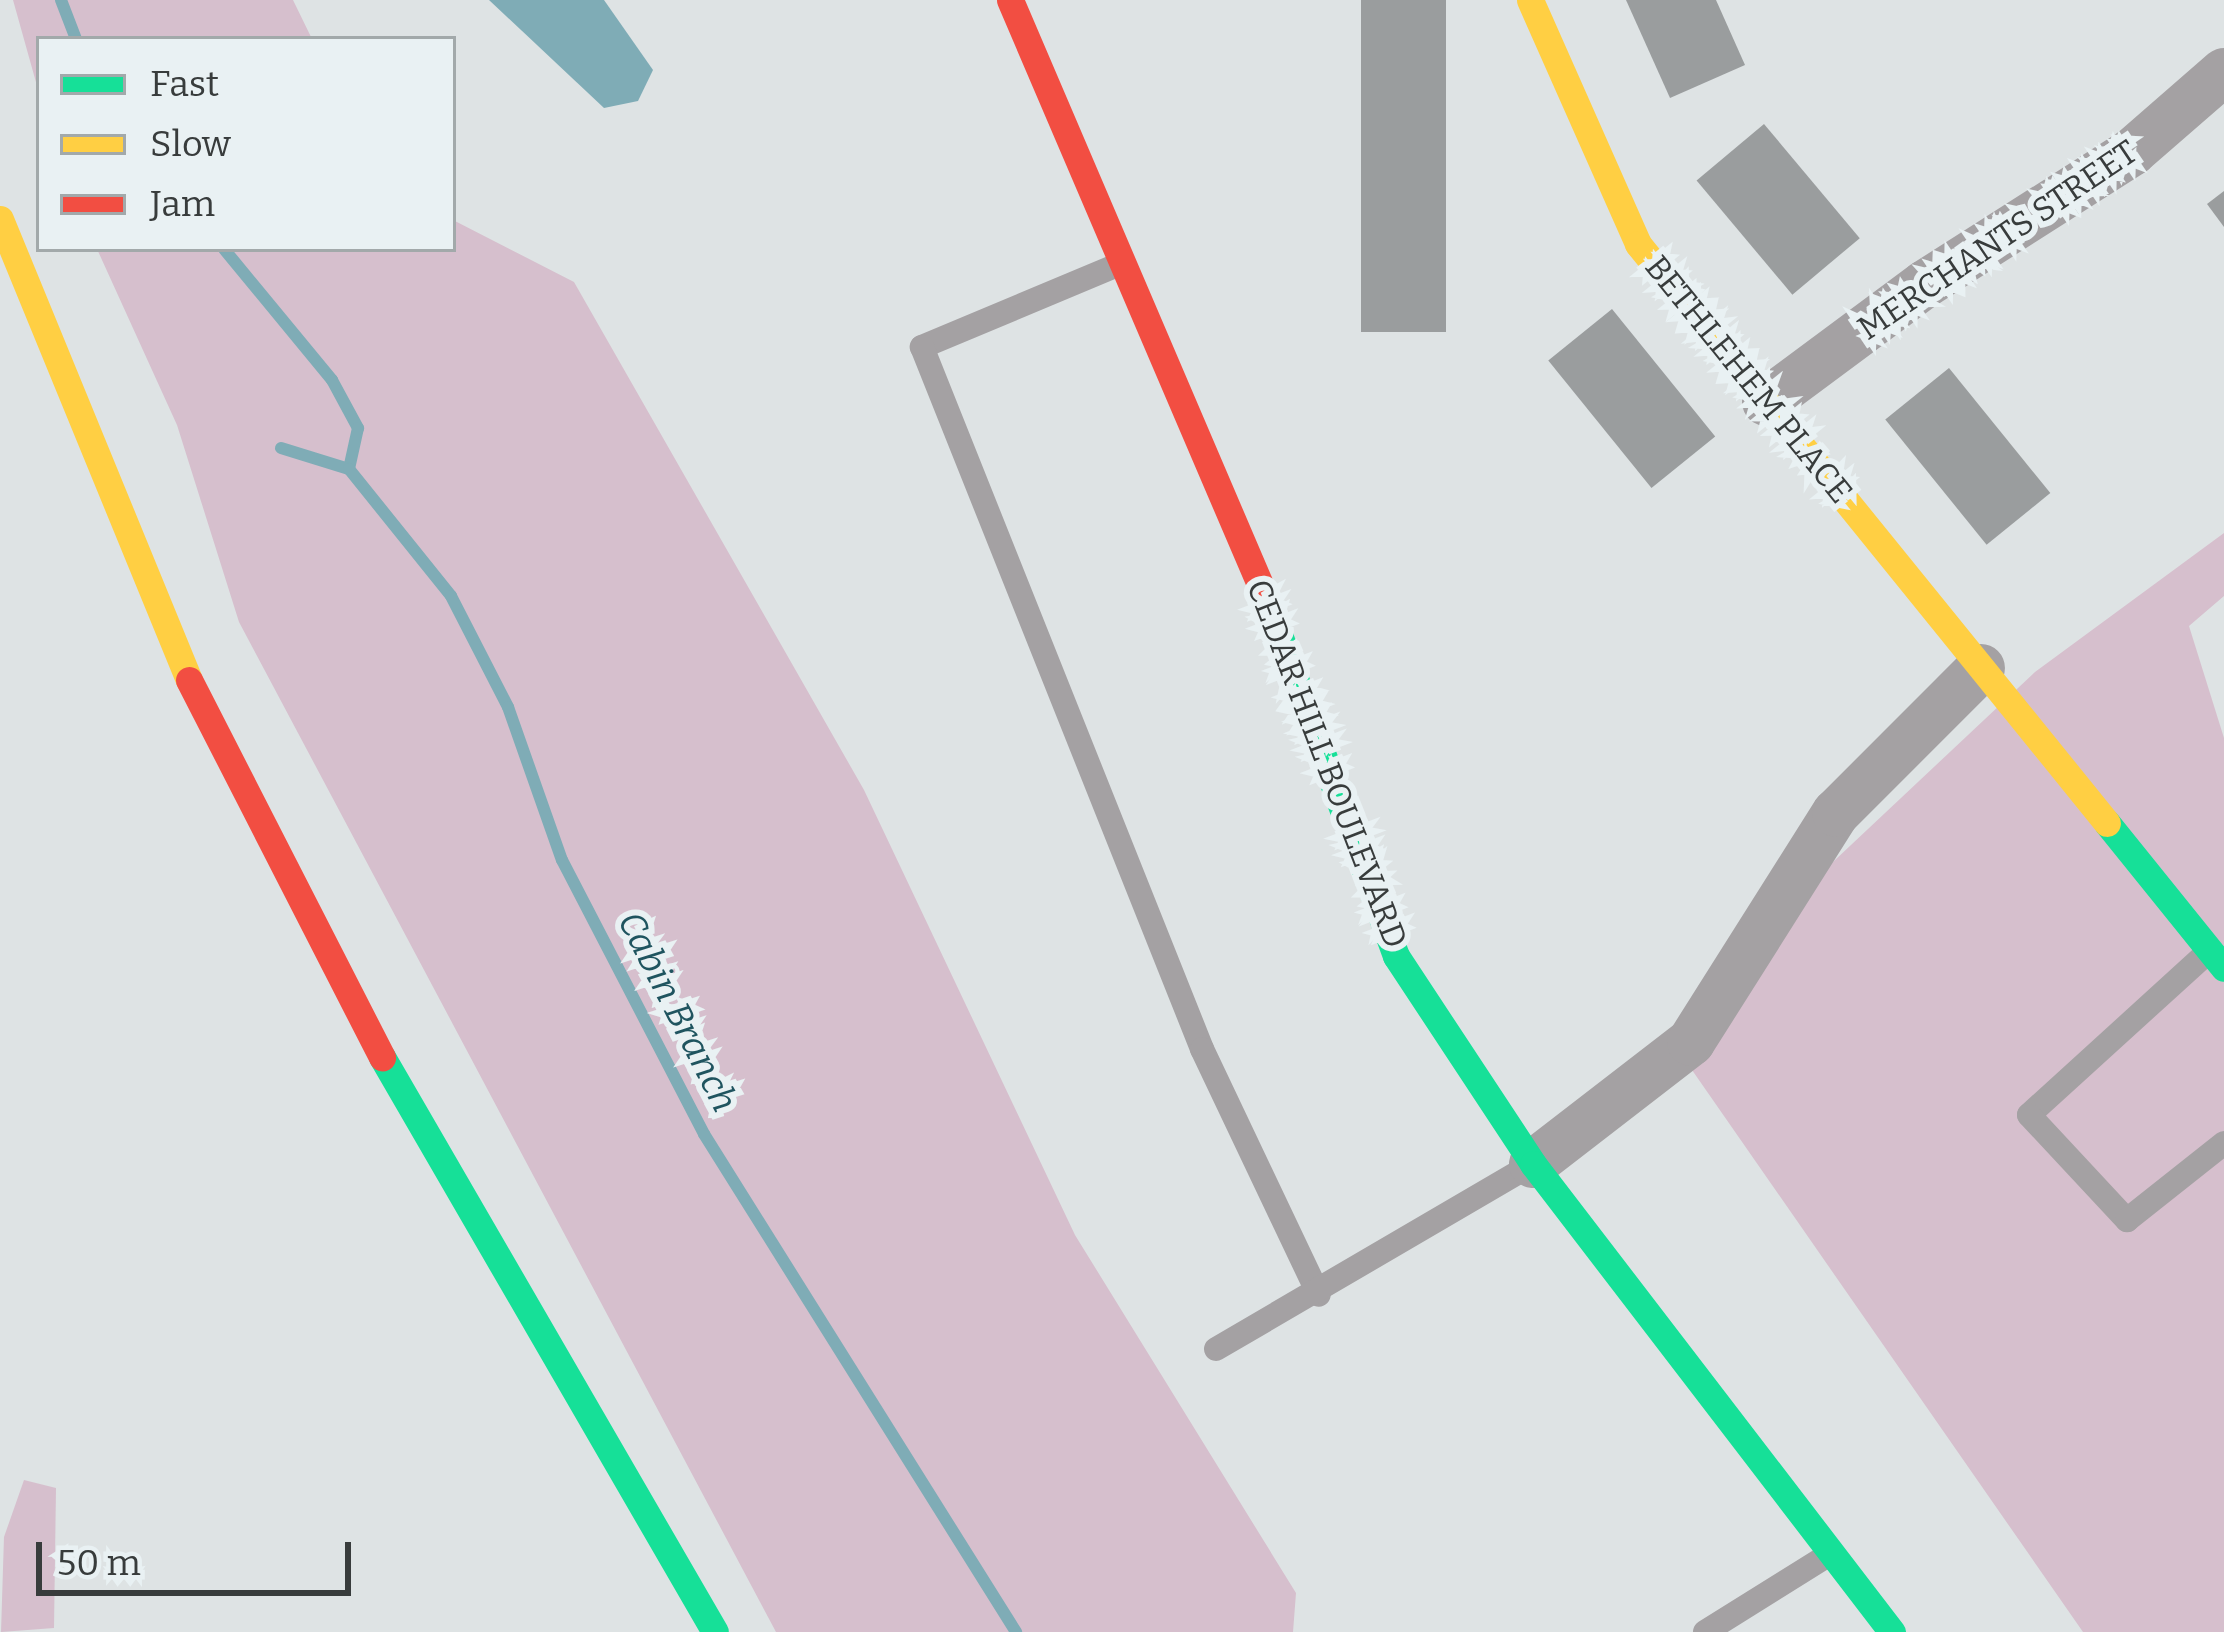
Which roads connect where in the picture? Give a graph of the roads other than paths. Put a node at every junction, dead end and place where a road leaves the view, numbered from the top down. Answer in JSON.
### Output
{"nodes":[{"id":1,"x":1010,"y":0,"type":"edge"},
{"id":2,"x":1531,"y":0,"type":"edge"},
{"id":3,"x":2224,"y":72,"type":"edge"},
{"id":4,"x":0,"y":219,"type":"edge"},
{"id":5,"x":1123,"y":263,"type":"junction"},
{"id":6,"x":1766,"y":403,"type":"junction"},
{"id":7,"x":1981,"y":668,"type":"junction"},
{"id":8,"x":2217,"y":959,"type":"edge"},
{"id":9,"x":2224,"y":1143,"type":"edge"},
{"id":10,"x":1533,"y":1164,"type":"junction"},
{"id":11,"x":1319,"y":1295,"type":"junction"},
{"id":12,"x":1216,"y":1349,"type":"dead end"},
{"id":13,"x":1832,"y":1552,"type":"junction"},
{"id":14,"x":715,"y":1632,"type":"edge"},
{"id":15,"x":1705,"y":1632,"type":"edge"},
{"id":16,"x":1892,"y":1632,"type":"edge"}],
"edges":[{"from":1,"to":5,"type":"main road","name":"CEDAR HILL BOULEVARD"},
{"from":2,"to":6,"type":"main road","name":"BETHLEHEM PLACE"},
{"from":3,"to":6,"type":"street","name":"MERCHANTS STREET"},
{"from":4,"to":14,"type":"main road"},
{"from":5,"to":10,"type":"main road","name":"CEDAR HILL BOULEVARD"},
{"from":5,"to":11,"type":"lane"},
{"from":6,"to":7,"type":"main road","name":"BETHLEHEM PLACE"},
{"from":7,"to":8,"type":"main road","name":"BETHLEHEM PLACE"},
{"from":7,"to":10,"type":"street"},
{"from":8,"to":9,"type":"lane"},
{"from":10,"to":11,"type":"lane"},
{"from":10,"to":13,"type":"main road","name":"CEDAR HILL BOULEVARD"},
{"from":11,"to":12,"type":"lane"},
{"from":13,"to":15,"type":"lane"},
{"from":13,"to":16,"type":"main road","name":"CEDAR HILL BOULEVARD"}]}
